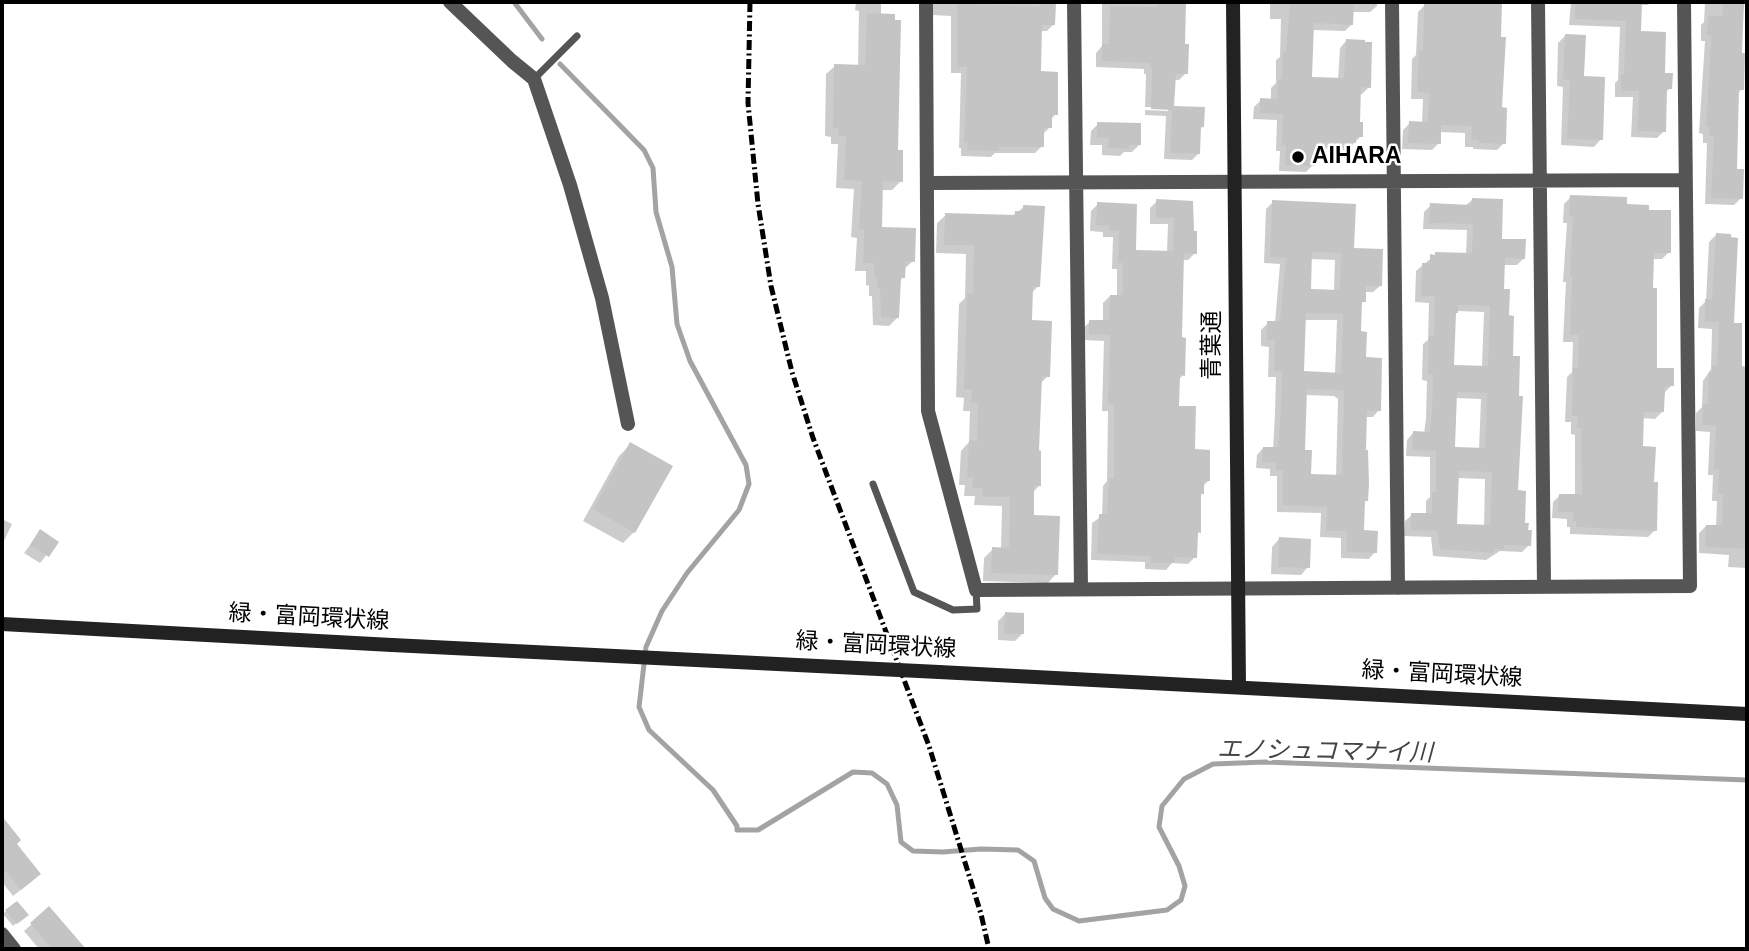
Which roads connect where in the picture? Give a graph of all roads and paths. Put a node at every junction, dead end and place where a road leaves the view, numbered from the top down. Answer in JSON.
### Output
{"nodes":[{"id":1,"x":450,"y":2,"type":"edge"},
{"id":2,"x":926,"y":2,"type":"edge"},
{"id":3,"x":1074,"y":2,"type":"edge"},
{"id":4,"x":1233,"y":2,"type":"edge"},
{"id":5,"x":1392,"y":2,"type":"edge"},
{"id":6,"x":1538,"y":2,"type":"edge"},
{"id":7,"x":1684,"y":2,"type":"edge"},
{"id":8,"x":577,"y":36,"type":"dead end"},
{"id":9,"x":534,"y":79,"type":"junction"},
{"id":10,"x":1540,"y":179,"type":"junction"},
{"id":11,"x":1685,"y":180,"type":"junction"},
{"id":12,"x":1393,"y":181,"type":"junction"},
{"id":13,"x":1075,"y":182,"type":"junction"},
{"id":14,"x":928,"y":183,"type":"junction"},
{"id":15,"x":1235,"y":183,"type":"junction"},
{"id":16,"x":628,"y":424,"type":"dead end"},
{"id":17,"x":873,"y":484,"type":"dead end"},
{"id":18,"x":1544,"y":586,"type":"junction"},
{"id":19,"x":1398,"y":587,"type":"junction"},
{"id":20,"x":1081,"y":588,"type":"junction"},
{"id":21,"x":1237,"y":588,"type":"junction"},
{"id":22,"x":976,"y":590,"type":"junction"},
{"id":23,"x":2,"y":624,"type":"edge"},
{"id":24,"x":1239,"y":687,"type":"junction"},
{"id":25,"x":1747,"y":714,"type":"edge"},
{"id":26,"x":2,"y":934,"type":"edge"},
{"id":27,"x":14,"y":949,"type":"edge"}],
"edges":[{"from":1,"to":9,"type":"street"},
{"from":2,"to":14,"type":"street"},
{"from":3,"to":13,"type":"street"},
{"from":4,"to":15,"type":"street","name":"青葉通"},
{"from":5,"to":12,"type":"street"},
{"from":6,"to":10,"type":"street"},
{"from":7,"to":11,"type":"street"},
{"from":8,"to":9,"type":"lane"},
{"from":9,"to":16,"type":"street"},
{"from":10,"to":11,"type":"street"},
{"from":10,"to":12,"type":"street"},
{"from":10,"to":18,"type":"street"},
{"from":11,"to":18,"type":"street"},
{"from":12,"to":15,"type":"street"},
{"from":12,"to":19,"type":"street"},
{"from":13,"to":14,"type":"street"},
{"from":13,"to":15,"type":"street"},
{"from":13,"to":20,"type":"street"},
{"from":14,"to":22,"type":"street"},
{"from":15,"to":21,"type":"street","name":"青葉通"},
{"from":17,"to":22,"type":"lane"},
{"from":18,"to":19,"type":"street"},
{"from":19,"to":21,"type":"street"},
{"from":20,"to":21,"type":"street"},
{"from":20,"to":22,"type":"street"},
{"from":21,"to":24,"type":"street","name":"青葉通"},
{"from":23,"to":24,"type":"street","name":"緑・富岡環状線","bridge":true},
{"from":24,"to":25,"type":"street","name":"緑・富岡環状線"},
{"from":26,"to":27,"type":"street"}]}
